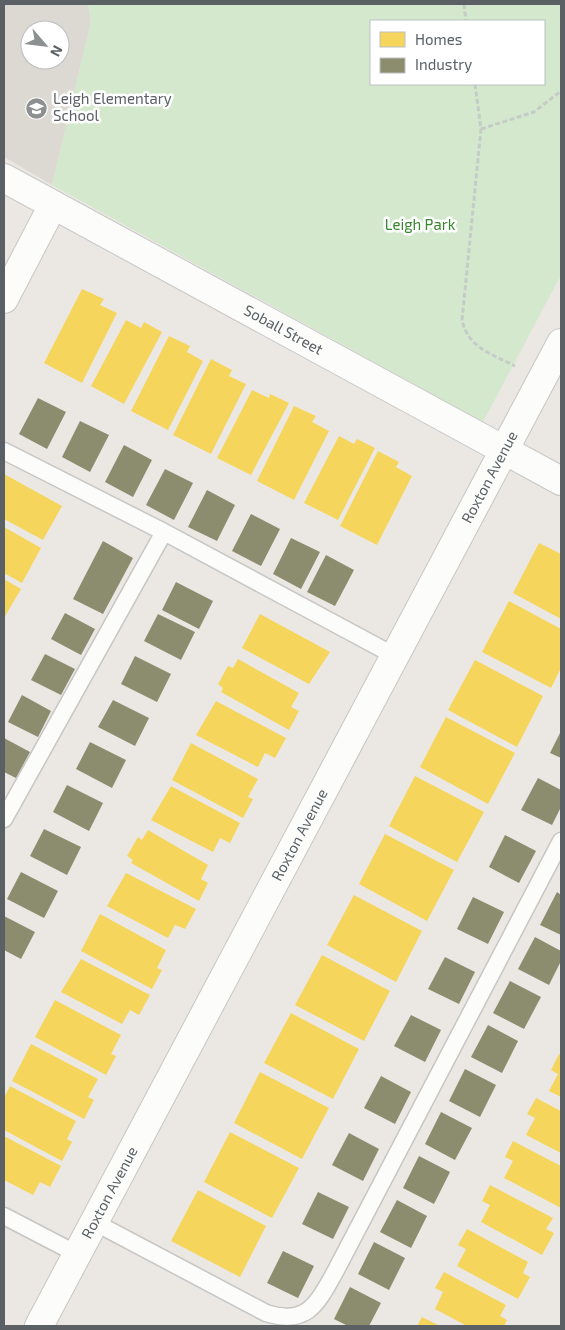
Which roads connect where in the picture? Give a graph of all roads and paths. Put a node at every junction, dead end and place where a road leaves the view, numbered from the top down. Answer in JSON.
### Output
{"nodes":[{"id":1,"x":464,"y":4,"type":"edge"},
{"id":2,"x":466,"y":20,"type":"edge"},
{"id":3,"x":475,"y":85,"type":"edge"},
{"id":4,"x":561,"y":91,"type":"edge"},
{"id":5,"x":481,"y":129,"type":"junction"},
{"id":6,"x":4,"y":178,"type":"edge"},
{"id":7,"x":53,"y":205,"type":"junction"},
{"id":8,"x":4,"y":298,"type":"edge"},
{"id":9,"x":561,"y":342,"type":"edge"},
{"id":10,"x":541,"y":380,"type":"junction"},
{"id":11,"x":504,"y":450,"type":"junction"},
{"id":12,"x":4,"y":451,"type":"edge"},
{"id":13,"x":561,"y":481,"type":"edge"},
{"id":14,"x":164,"y":532,"type":"junction"},
{"id":15,"x":394,"y":656,"type":"junction"},
{"id":16,"x":4,"y":819,"type":"edge"},
{"id":17,"x":561,"y":841,"type":"edge"},
{"id":18,"x":4,"y":1216,"type":"edge"},
{"id":19,"x":94,"y":1222,"type":"junction"},
{"id":20,"x":77,"y":1254,"type":"junction"},
{"id":21,"x":39,"y":1326,"type":"edge"}],
"edges":[{"from":1,"to":2,"type":"path"},
{"from":3,"to":5,"type":"path"},
{"from":4,"to":5,"type":"path"},
{"from":5,"to":10,"type":"path"},
{"from":6,"to":7,"type":"street","name":"Soball Street"},
{"from":7,"to":8,"type":"street"},
{"from":7,"to":11,"type":"street","name":"Soball Street"},
{"from":9,"to":10,"type":"street","name":"Roxton Avenue"},
{"from":10,"to":11,"type":"street","name":"Roxton Avenue"},
{"from":11,"to":13,"type":"street","name":"Soball Street"},
{"from":11,"to":15,"type":"street","name":"Roxton Avenue"},
{"from":12,"to":14,"type":"lane"},
{"from":14,"to":15,"type":"lane"},
{"from":14,"to":16,"type":"lane"},
{"from":15,"to":19,"type":"street","name":"Roxton Avenue"},
{"from":17,"to":19,"type":"lane"},
{"from":18,"to":20,"type":"lane"},
{"from":19,"to":20,"type":"street","name":"Roxton Avenue"},
{"from":20,"to":21,"type":"street","name":"Roxton Avenue"}]}
